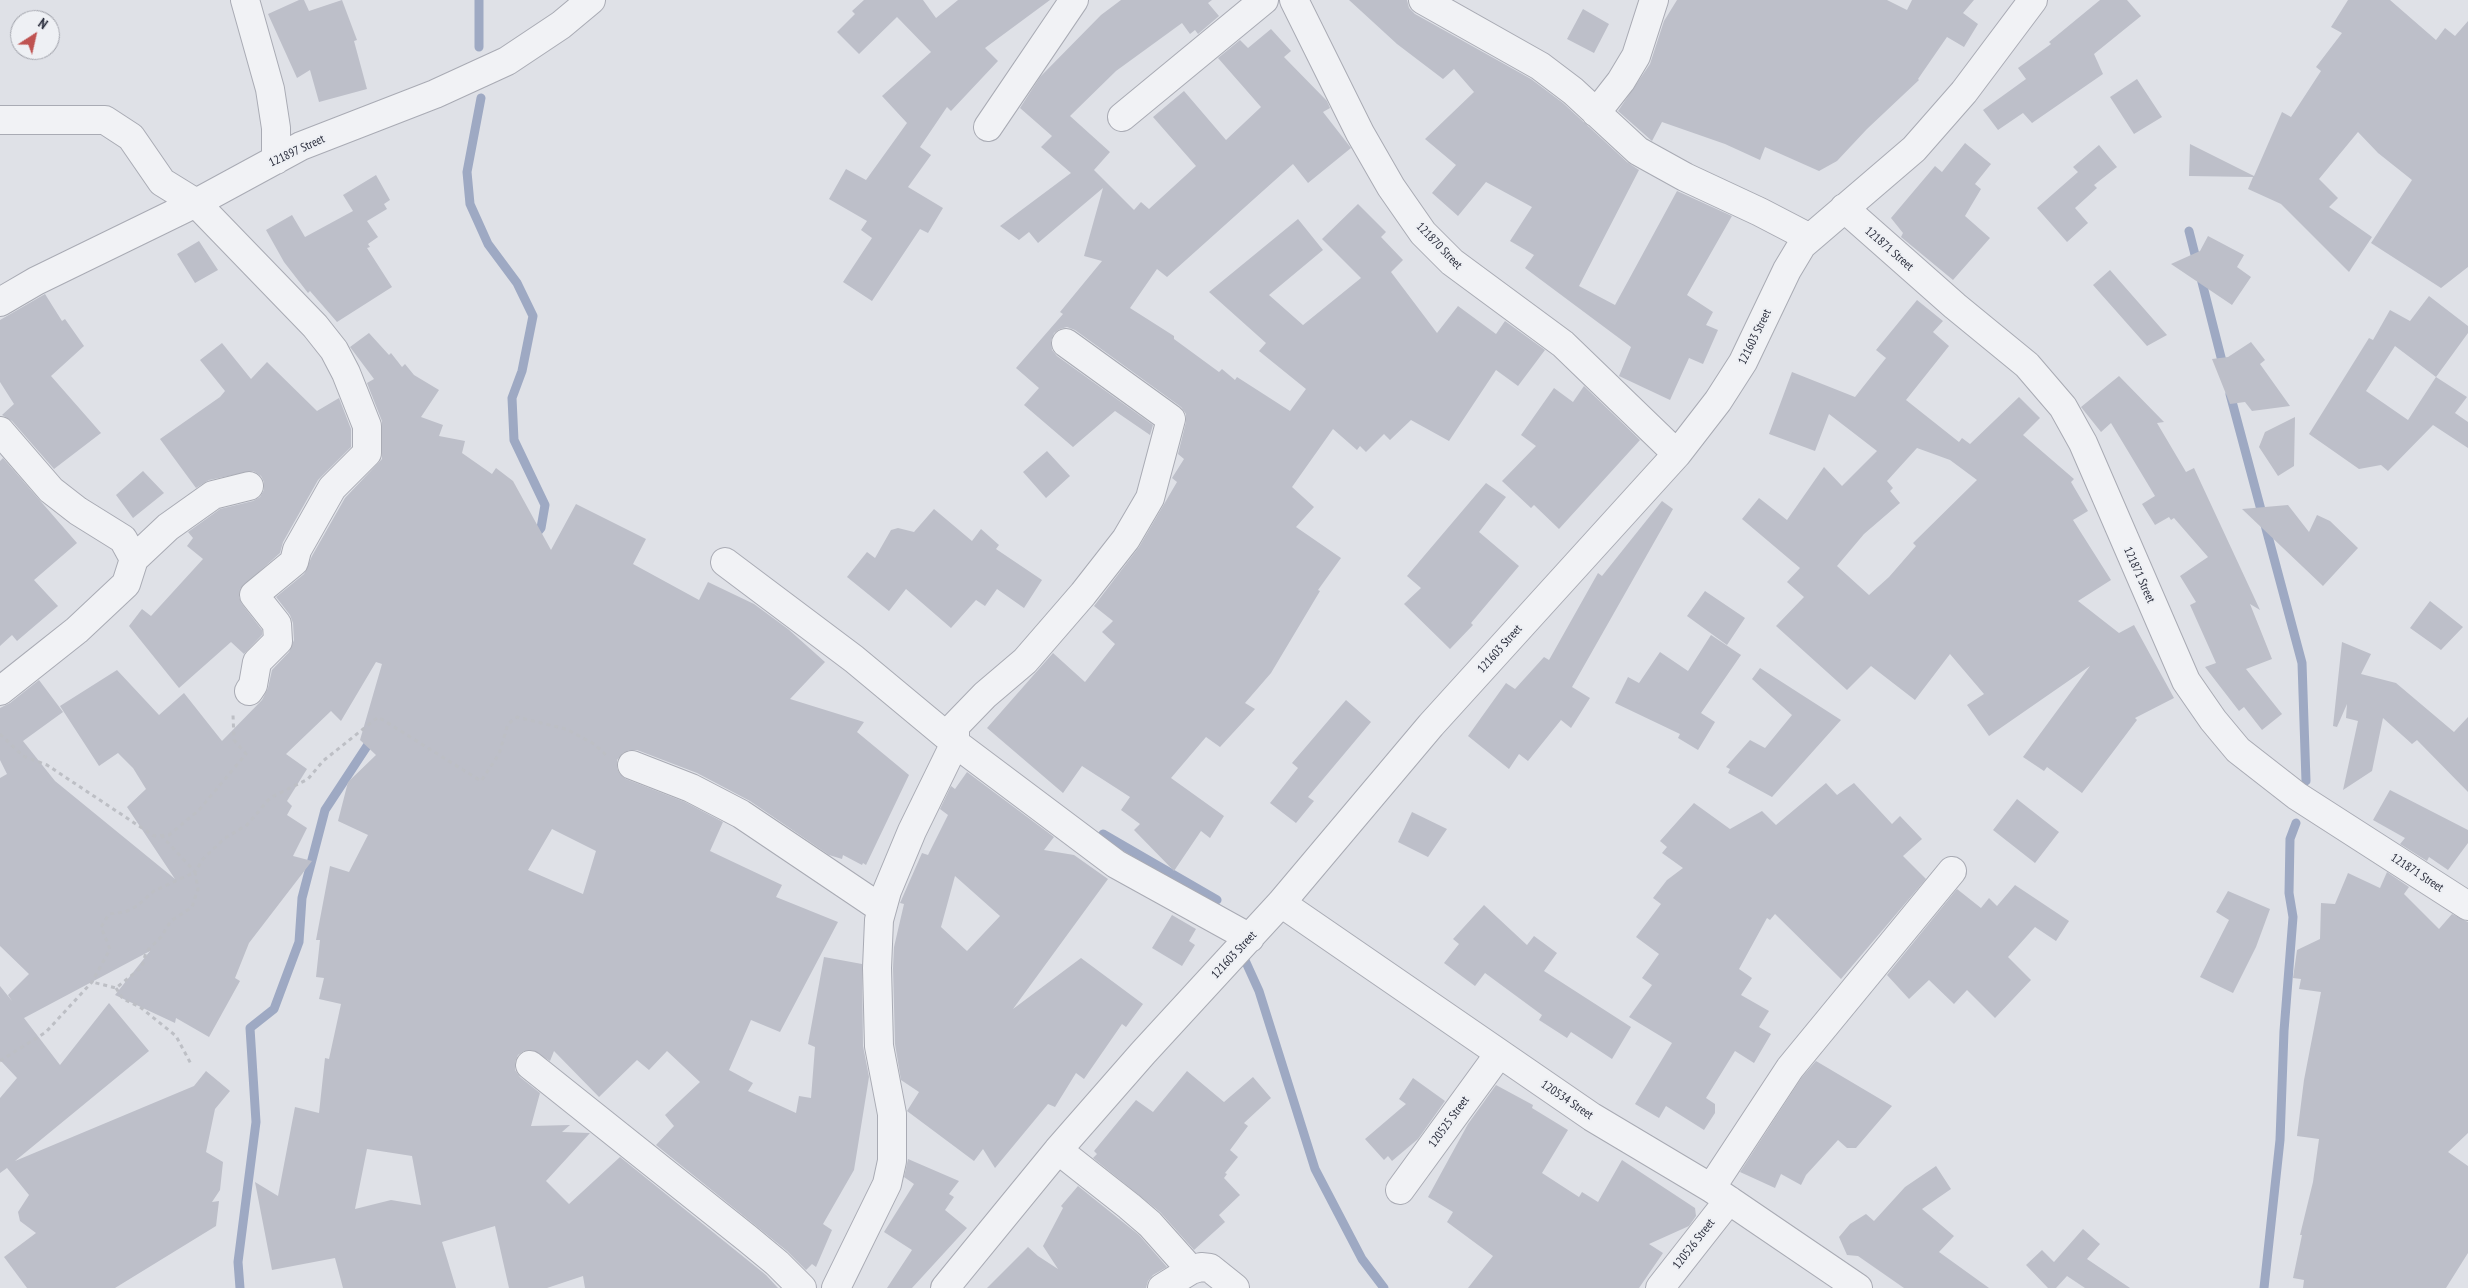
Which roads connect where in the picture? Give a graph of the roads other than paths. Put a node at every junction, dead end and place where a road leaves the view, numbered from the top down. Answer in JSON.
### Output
{"nodes":[{"id":1,"x":245,"y":0,"type":"edge"},
{"id":2,"x":591,"y":0,"type":"edge"},
{"id":3,"x":1074,"y":0,"type":"edge"},
{"id":4,"x":1264,"y":0,"type":"edge"},
{"id":5,"x":1294,"y":0,"type":"edge"},
{"id":6,"x":1422,"y":0,"type":"edge"},
{"id":7,"x":1654,"y":0,"type":"edge"},
{"id":8,"x":2032,"y":0,"type":"edge"},
{"id":9,"x":1596,"y":113,"type":"junction"},
{"id":10,"x":1122,"y":117,"type":"dead end"},
{"id":11,"x":0,"y":120,"type":"edge"},
{"id":12,"x":988,"y":127,"type":"dead end"},
{"id":13,"x":276,"y":160,"type":"junction"},
{"id":14,"x":196,"y":203,"type":"junction"},
{"id":15,"x":1844,"y":208,"type":"junction"},
{"id":16,"x":1810,"y":238,"type":"junction"},
{"id":17,"x":0,"y":302,"type":"edge"},
{"id":18,"x":1066,"y":343,"type":"dead end"},
{"id":19,"x":0,"y":431,"type":"edge"},
{"id":20,"x":1677,"y":454,"type":"junction"},
{"id":21,"x":250,"y":486,"type":"dead end"},
{"id":22,"x":134,"y":559,"type":"junction"},
{"id":23,"x":725,"y":562,"type":"dead end"},
{"id":24,"x":0,"y":691,"type":"edge"},
{"id":25,"x":249,"y":691,"type":"road end"},
{"id":26,"x":954,"y":743,"type":"junction"},
{"id":27,"x":632,"y":765,"type":"road end"},
{"id":28,"x":1952,"y":871,"type":"dead end"},
{"id":29,"x":1281,"y":904,"type":"junction"},
{"id":30,"x":2468,"y":906,"type":"edge"},
{"id":31,"x":882,"y":909,"type":"junction"},
{"id":32,"x":1250,"y":938,"type":"junction"},
{"id":33,"x":1499,"y":1054,"type":"junction"},
{"id":34,"x":530,"y":1065,"type":"dead end"},
{"id":35,"x":1058,"y":1150,"type":"junction"},
{"id":36,"x":1400,"y":1190,"type":"dead end"},
{"id":37,"x":1720,"y":1194,"type":"junction"},
{"id":38,"x":1191,"y":1270,"type":"junction"},
{"id":39,"x":802,"y":1288,"type":"edge"},
{"id":40,"x":836,"y":1288,"type":"edge"},
{"id":41,"x":944,"y":1288,"type":"edge"},
{"id":42,"x":1162,"y":1288,"type":"edge"},
{"id":43,"x":1235,"y":1288,"type":"edge"},
{"id":44,"x":1660,"y":1288,"type":"edge"},
{"id":45,"x":1858,"y":1288,"type":"edge"}],
"edges":[{"from":1,"to":13,"type":"street"},
{"from":2,"to":13,"type":"street","name":"121897 Street"},
{"from":3,"to":12,"type":"street"},
{"from":4,"to":10,"type":"street"},
{"from":5,"to":20,"type":"street","name":"121870 Street"},
{"from":6,"to":9,"type":"street"},
{"from":7,"to":9,"type":"street"},
{"from":8,"to":15,"type":"street","name":"121603 Street"},
{"from":9,"to":16,"type":"street"},
{"from":11,"to":14,"type":"street"},
{"from":13,"to":14,"type":"street","name":"121897 Street"},
{"from":14,"to":17,"type":"street","name":"121897 Street"},
{"from":14,"to":25,"type":"street"},
{"from":15,"to":16,"type":"street","name":"121603 Street"},
{"from":15,"to":30,"type":"street","name":"121871 Street"},
{"from":16,"to":20,"type":"street","name":"121603 Street"},
{"from":18,"to":26,"type":"street"},
{"from":19,"to":22,"type":"street"},
{"from":20,"to":29,"type":"street","name":"121603 Street"},
{"from":21,"to":22,"type":"street"},
{"from":22,"to":24,"type":"street"},
{"from":23,"to":26,"type":"street"},
{"from":26,"to":31,"type":"street"},
{"from":26,"to":32,"type":"street"},
{"from":27,"to":31,"type":"street"},
{"from":28,"to":37,"type":"street","name":"120526 Street"},
{"from":29,"to":32,"type":"street","name":"121603 Street"},
{"from":29,"to":33,"type":"street","name":"120534 Street"},
{"from":31,"to":40,"type":"street"},
{"from":32,"to":35,"type":"street","name":"121603 Street"},
{"from":33,"to":36,"type":"street","name":"120525 Street"},
{"from":33,"to":37,"type":"street","name":"120534 Street"},
{"from":34,"to":39,"type":"street"},
{"from":35,"to":38,"type":"street"},
{"from":35,"to":41,"type":"street","name":"121603 Street"},
{"from":37,"to":44,"type":"street","name":"120526 Street"},
{"from":37,"to":45,"type":"street","name":"120534 Street"},
{"from":38,"to":42,"type":"street"},
{"from":38,"to":43,"type":"street"}]}
